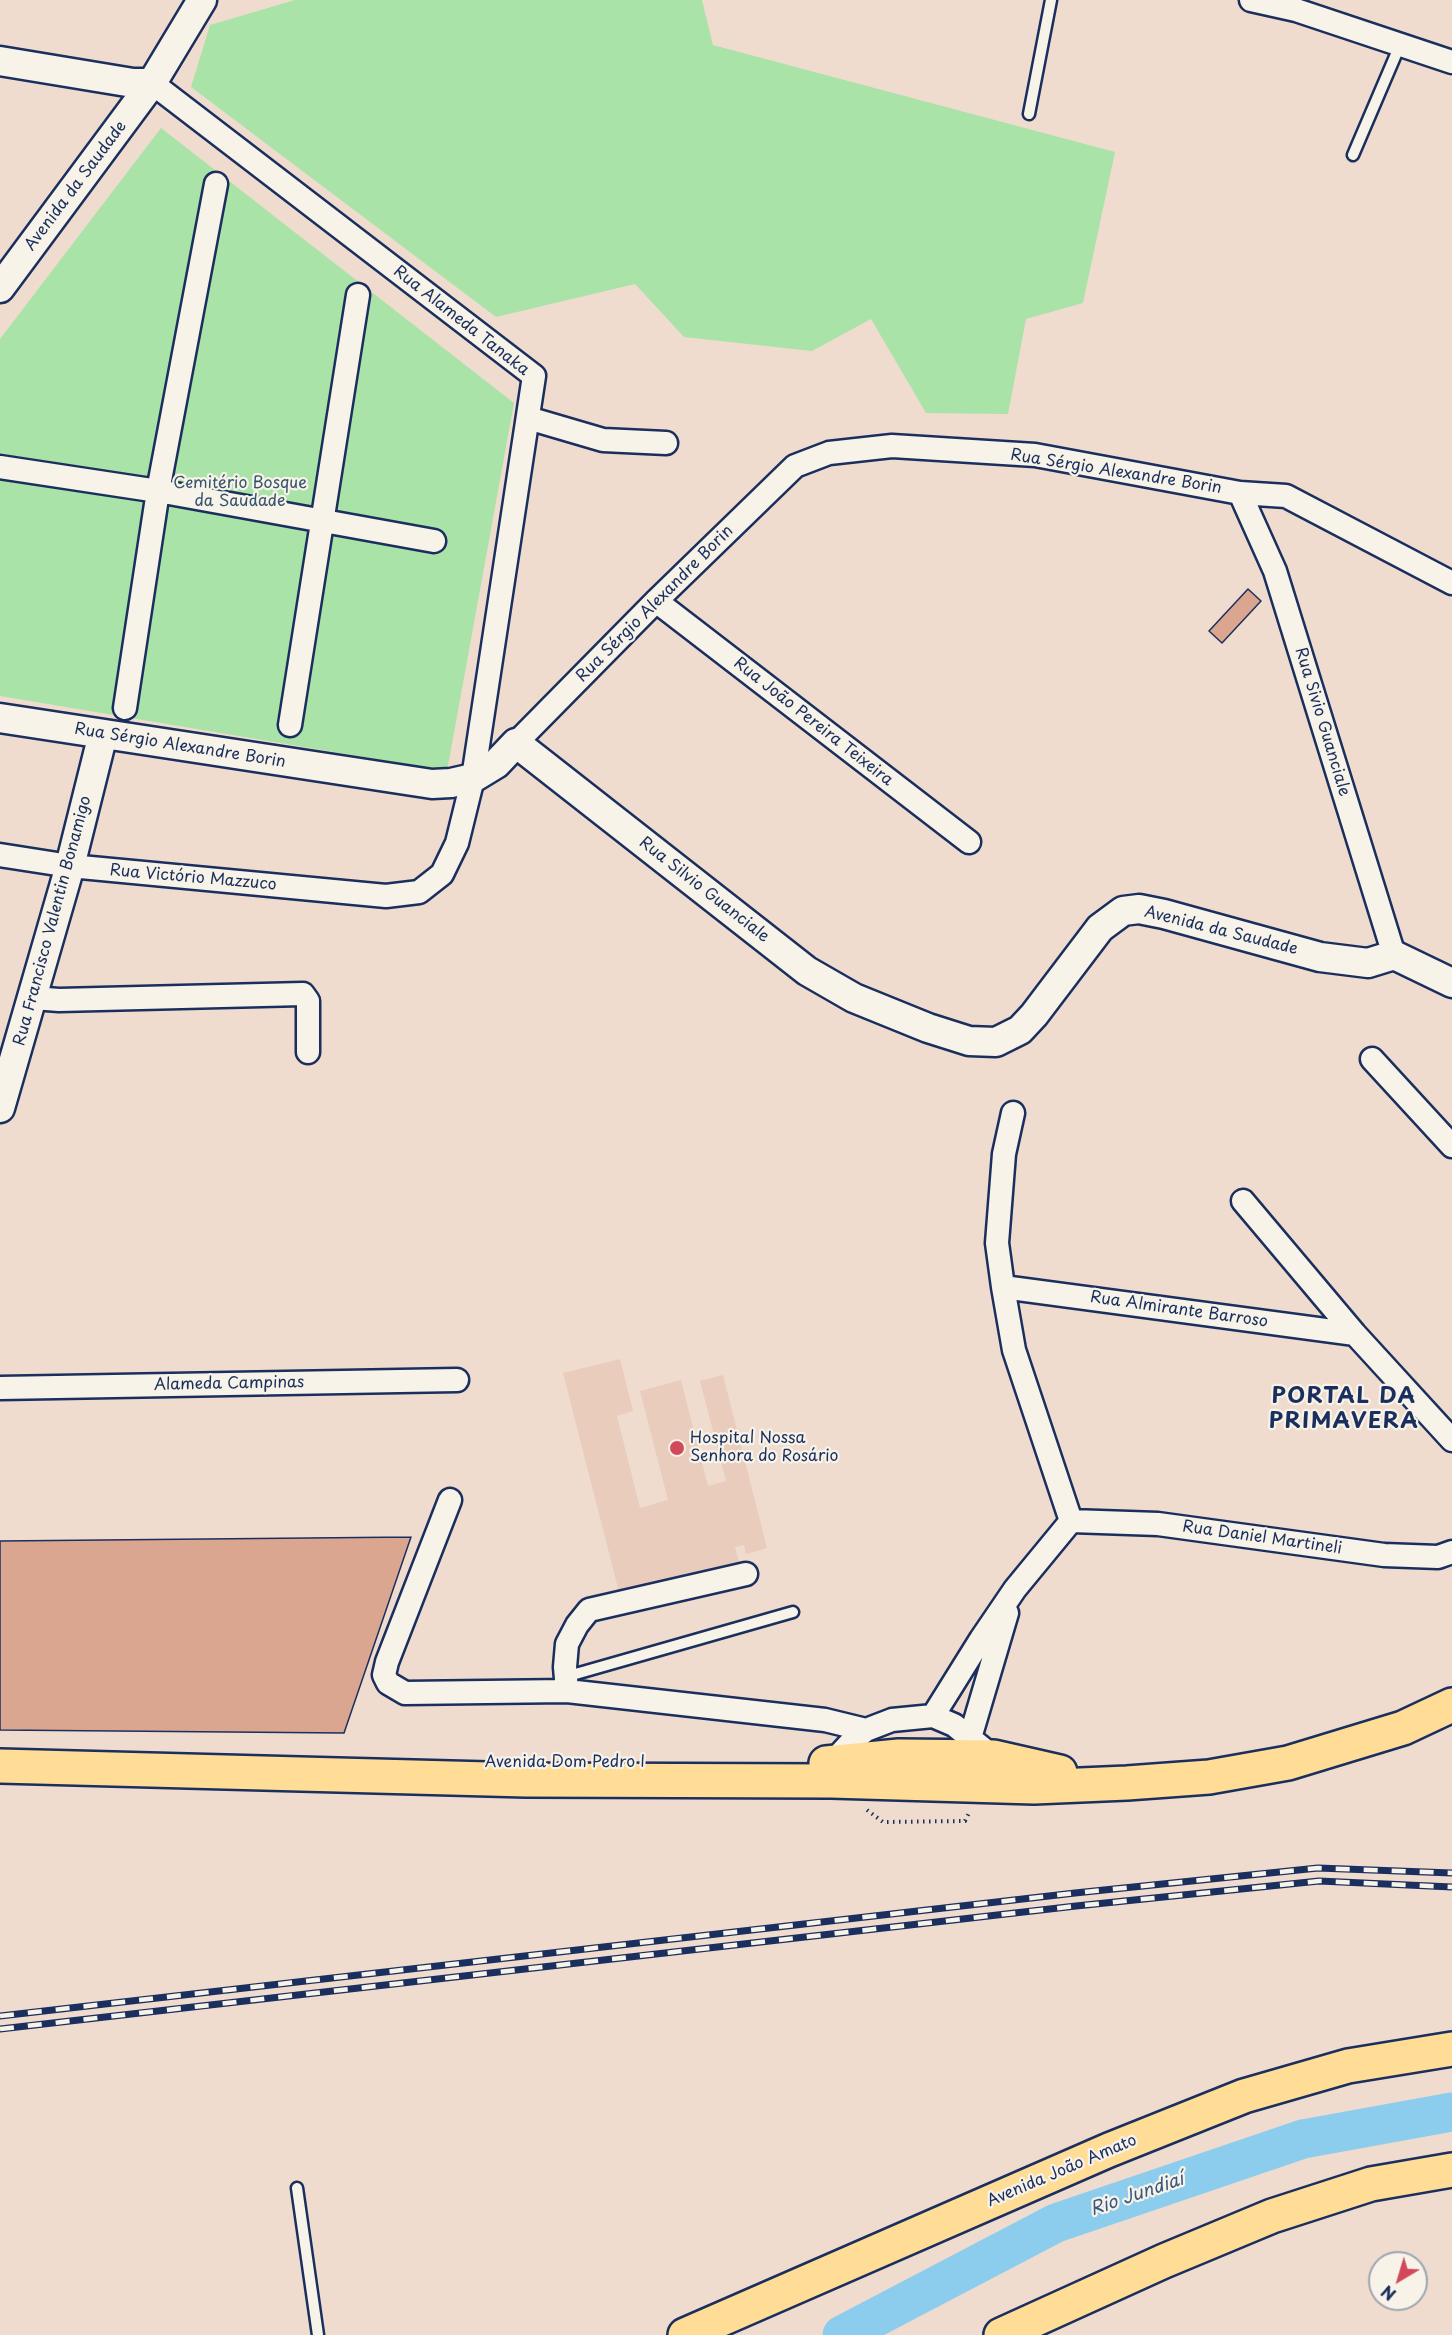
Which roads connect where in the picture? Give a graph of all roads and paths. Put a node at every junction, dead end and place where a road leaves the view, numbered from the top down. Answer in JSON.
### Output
{"nodes":[{"id":1,"x":202,"y":0,"type":"edge"},
{"id":2,"x":1051,"y":0,"type":"edge"},
{"id":3,"x":1251,"y":0,"type":"edge"},
{"id":4,"x":1400,"y":45,"type":"junction"},
{"id":5,"x":0,"y":61,"type":"edge"},
{"id":6,"x":1452,"y":62,"type":"edge"},
{"id":7,"x":152,"y":83,"type":"junction"},
{"id":8,"x":1029,"y":114,"type":"dead end"},
{"id":9,"x":1353,"y":155,"type":"dead end"},
{"id":10,"x":216,"y":184,"type":"dead end"},
{"id":11,"x":0,"y":288,"type":"edge"},
{"id":12,"x":358,"y":295,"type":"dead end"},
{"id":13,"x":528,"y":418,"type":"junction"},
{"id":14,"x":666,"y":443,"type":"dead end"},
{"id":15,"x":0,"y":467,"type":"edge"},
{"id":16,"x":158,"y":491,"type":"junction"},
{"id":17,"x":1240,"y":493,"type":"junction"},
{"id":18,"x":321,"y":521,"type":"junction"},
{"id":19,"x":434,"y":541,"type":"dead end"},
{"id":20,"x":1452,"y":583,"type":"edge"},
{"id":21,"x":656,"y":601,"type":"junction"},
{"id":22,"x":125,"y":708,"type":"dead end"},
{"id":23,"x":0,"y":718,"type":"edge"},
{"id":24,"x":290,"y":725,"type":"dead end"},
{"id":25,"x":103,"y":734,"type":"junction"},
{"id":26,"x":516,"y":743,"type":"junction"},
{"id":27,"x":472,"y":778,"type":"junction"},
{"id":28,"x":969,"y":842,"type":"dead end"},
{"id":29,"x":0,"y":855,"type":"edge"},
{"id":30,"x":70,"y":866,"type":"junction"},
{"id":31,"x":1394,"y":955,"type":"junction"},
{"id":32,"x":1452,"y":983,"type":"edge"},
{"id":33,"x":33,"y":998,"type":"junction"},
{"id":34,"x":996,"y":1041,"type":"joint"},
{"id":35,"x":308,"y":1052,"type":"dead end"},
{"id":36,"x":7,"y":1059,"type":"edge"},
{"id":37,"x":1372,"y":1059,"type":"dead end"},
{"id":38,"x":0,"y":1108,"type":"edge"},
{"id":39,"x":1013,"y":1113,"type":"dead end"},
{"id":40,"x":1452,"y":1146,"type":"edge"},
{"id":41,"x":1243,"y":1201,"type":"dead end"},
{"id":42,"x":1003,"y":1287,"type":"junction"},
{"id":43,"x":1355,"y":1334,"type":"junction"},
{"id":44,"x":458,"y":1380,"type":"dead end"},
{"id":45,"x":0,"y":1388,"type":"edge"},
{"id":46,"x":1452,"y":1440,"type":"edge"},
{"id":47,"x":450,"y":1500,"type":"dead end"},
{"id":48,"x":1071,"y":1521,"type":"junction"},
{"id":49,"x":1452,"y":1552,"type":"edge"},
{"id":50,"x":746,"y":1574,"type":"dead end"},
{"id":51,"x":1015,"y":1589,"type":"junction"},
{"id":52,"x":793,"y":1612,"type":"dead end"},
{"id":53,"x":566,"y":1684,"type":"junction"},
{"id":54,"x":1452,"y":1706,"type":"edge"},
{"id":55,"x":933,"y":1716,"type":"junction"},
{"id":56,"x":866,"y":1730,"type":"junction"},
{"id":57,"x":982,"y":1748,"type":"junction"},
{"id":58,"x":0,"y":1751,"type":"edge"},
{"id":59,"x":0,"y":1766,"type":"edge"},
{"id":60,"x":824,"y":1773,"type":"junction"},
{"id":61,"x":1127,"y":1783,"type":"junction"},
{"id":62,"x":1034,"y":1787,"type":"junction"},
{"id":63,"x":1452,"y":2049,"type":"edge"},
{"id":64,"x":1452,"y":2170,"type":"edge"},
{"id":65,"x":297,"y":2188,"type":"dead end"},
{"id":66,"x":318,"y":2335,"type":"edge"},
{"id":67,"x":685,"y":2335,"type":"edge"},
{"id":68,"x":1001,"y":2335,"type":"edge"}],
"edges":[{"from":1,"to":7,"type":"street","name":"Avenida da Saudade"},
{"from":2,"to":8,"type":"lane"},
{"from":3,"to":4,"type":"street"},
{"from":4,"to":6,"type":"street"},
{"from":4,"to":9,"type":"lane"},
{"from":5,"to":7,"type":"street"},
{"from":7,"to":11,"type":"street","name":"Avenida da Saudade"},
{"from":7,"to":13,"type":"street","name":"Rua Alameda Tanaka"},
{"from":10,"to":16,"type":"street"},
{"from":12,"to":18,"type":"street"},
{"from":13,"to":14,"type":"street"},
{"from":13,"to":27,"type":"street","name":"Rua Alameda Tanaka"},
{"from":15,"to":16,"type":"street"},
{"from":16,"to":18,"type":"street"},
{"from":16,"to":22,"type":"street"},
{"from":17,"to":20,"type":"street","name":"Rua Sérgio Alexandre Borin"},
{"from":17,"to":21,"type":"street","name":"Rua Sérgio Alexandre Borin"},
{"from":17,"to":31,"type":"street","name":"Rua Sivio Guanciale"},
{"from":18,"to":19,"type":"street"},
{"from":18,"to":24,"type":"street"},
{"from":21,"to":26,"type":"street","name":"Rua Sérgio Alexandre Borin"},
{"from":21,"to":28,"type":"street","name":"Rua João Pereira Teixeira"},
{"from":23,"to":25,"type":"street","name":"Rua Sérgio Alexandre Borin"},
{"from":25,"to":27,"type":"street","name":"Rua Sérgio Alexandre Borin"},
{"from":25,"to":30,"type":"street","name":"Rua Francisco Valentin Bonamigo"},
{"from":26,"to":27,"type":"street"},
{"from":26,"to":34,"type":"street","name":"Rua Silvio Guanciale"},
{"from":27,"to":30,"type":"street","name":"Rua Victório Mazzuco"},
{"from":29,"to":30,"type":"street","name":"Rua Victório Mazzuco"},
{"from":30,"to":33,"type":"street","name":"Rua Francisco Valentin Bonamigo"},
{"from":31,"to":32,"type":"street"},
{"from":31,"to":34,"type":"street","name":"Avenida da Saudade"},
{"from":33,"to":35,"type":"street"},
{"from":33,"to":36,"type":"street","name":"Rua Francisco Valentin Bonamigo"},
{"from":36,"to":38,"type":"street","name":"Rua Francisco Valentin Bonamigo"},
{"from":37,"to":40,"type":"street"},
{"from":39,"to":42,"type":"street"},
{"from":41,"to":43,"type":"street"},
{"from":42,"to":43,"type":"street","name":"Rua Almirante Barroso"},
{"from":42,"to":48,"type":"street"},
{"from":43,"to":46,"type":"street"},
{"from":44,"to":45,"type":"street","name":"Alameda Campinas"},
{"from":47,"to":53,"type":"street"},
{"from":48,"to":49,"type":"street","name":"Rua Daniel Martineli"},
{"from":48,"to":51,"type":"street"},
{"from":50,"to":53,"type":"street"},
{"from":51,"to":55,"type":"street"},
{"from":51,"to":57,"type":"street"},
{"from":52,"to":53,"type":"lane"},
{"from":53,"to":56,"type":"street"},
{"from":54,"to":61,"type":"main road","name":"Avenida Dom Pedro I"},
{"from":55,"to":56,"type":"street"},
{"from":55,"to":57,"type":"street"},
{"from":56,"to":60,"type":"street"},
{"from":57,"to":60,"type":"main road","name":"Avenida Dom Pedro I"},
{"from":57,"to":61,"type":"main road","name":"Avenida Dom Pedro I"},
{"from":57,"to":62,"type":"street"},
{"from":58,"to":60,"type":"main road","name":"Avenida Dom Pedro I"},
{"from":59,"to":60,"type":"main road","name":"Avenida Dom Pedro I"},
{"from":60,"to":62,"type":"main road","name":"Avenida Dom Pedro I"},
{"from":61,"to":62,"type":"main road","name":"Avenida Dom Pedro I"},
{"from":63,"to":67,"type":"main road","name":"Avenida João Amato"},
{"from":64,"to":68,"type":"main road"},
{"from":65,"to":66,"type":"lane"}]}
